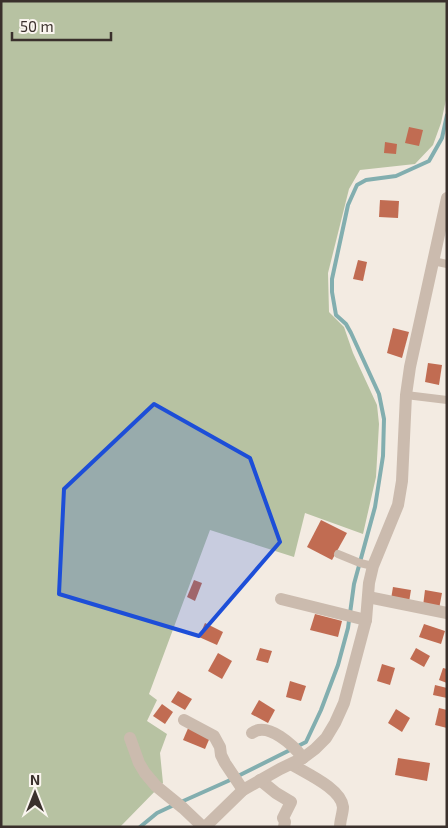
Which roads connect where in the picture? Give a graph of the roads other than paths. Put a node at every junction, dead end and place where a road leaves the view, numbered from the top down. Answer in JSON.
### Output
{"nodes":[{"id":1,"x":447,"y":198,"type":"edge"},
{"id":2,"x":433,"y":261,"type":"junction"},
{"id":3,"x":447,"y":264,"type":"edge"},
{"id":4,"x":406,"y":395,"type":"junction"},
{"id":5,"x":447,"y":400,"type":"edge"},
{"id":6,"x":338,"y":554,"type":"dead end"},
{"id":7,"x":374,"y":566,"type":"junction"},
{"id":8,"x":368,"y":598,"type":"junction"},
{"id":9,"x":281,"y":599,"type":"dead end"},
{"id":10,"x":447,"y":613,"type":"edge"},
{"id":11,"x":358,"y":619,"type":"junction"},
{"id":12,"x":184,"y":720,"type":"dead end"},
{"id":13,"x":252,"y":733,"type":"dead end"},
{"id":14,"x":130,"y":738,"type":"dead end"},
{"id":15,"x":297,"y":751,"type":"junction"},
{"id":16,"x":291,"y":764,"type":"junction"},
{"id":17,"x":260,"y":780,"type":"junction"},
{"id":18,"x":240,"y":786,"type":"junction"},
{"id":19,"x":223,"y":810,"type":"junction"},
{"id":20,"x":204,"y":827,"type":"edge"},
{"id":21,"x":216,"y":827,"type":"edge"},
{"id":22,"x":284,"y":827,"type":"edge"},
{"id":23,"x":340,"y":827,"type":"edge"}],
"edges":[{"from":1,"to":2,"type":"street"},
{"from":2,"to":3,"type":"lane"},
{"from":2,"to":4,"type":"street"},
{"from":4,"to":5,"type":"lane"},
{"from":4,"to":7,"type":"street"},
{"from":6,"to":7,"type":"lane"},
{"from":7,"to":8,"type":"street"},
{"from":8,"to":10,"type":"street"},
{"from":8,"to":11,"type":"street"},
{"from":9,"to":11,"type":"street"},
{"from":11,"to":15,"type":"street"},
{"from":12,"to":18,"type":"street"},
{"from":13,"to":15,"type":"street"},
{"from":14,"to":20,"type":"street"},
{"from":15,"to":16,"type":"street"},
{"from":16,"to":17,"type":"street"},
{"from":16,"to":23,"type":"street"},
{"from":17,"to":18,"type":"street"},
{"from":17,"to":22,"type":"street"},
{"from":18,"to":19,"type":"street"},
{"from":19,"to":20,"type":"street"},
{"from":19,"to":21,"type":"street"}]}
